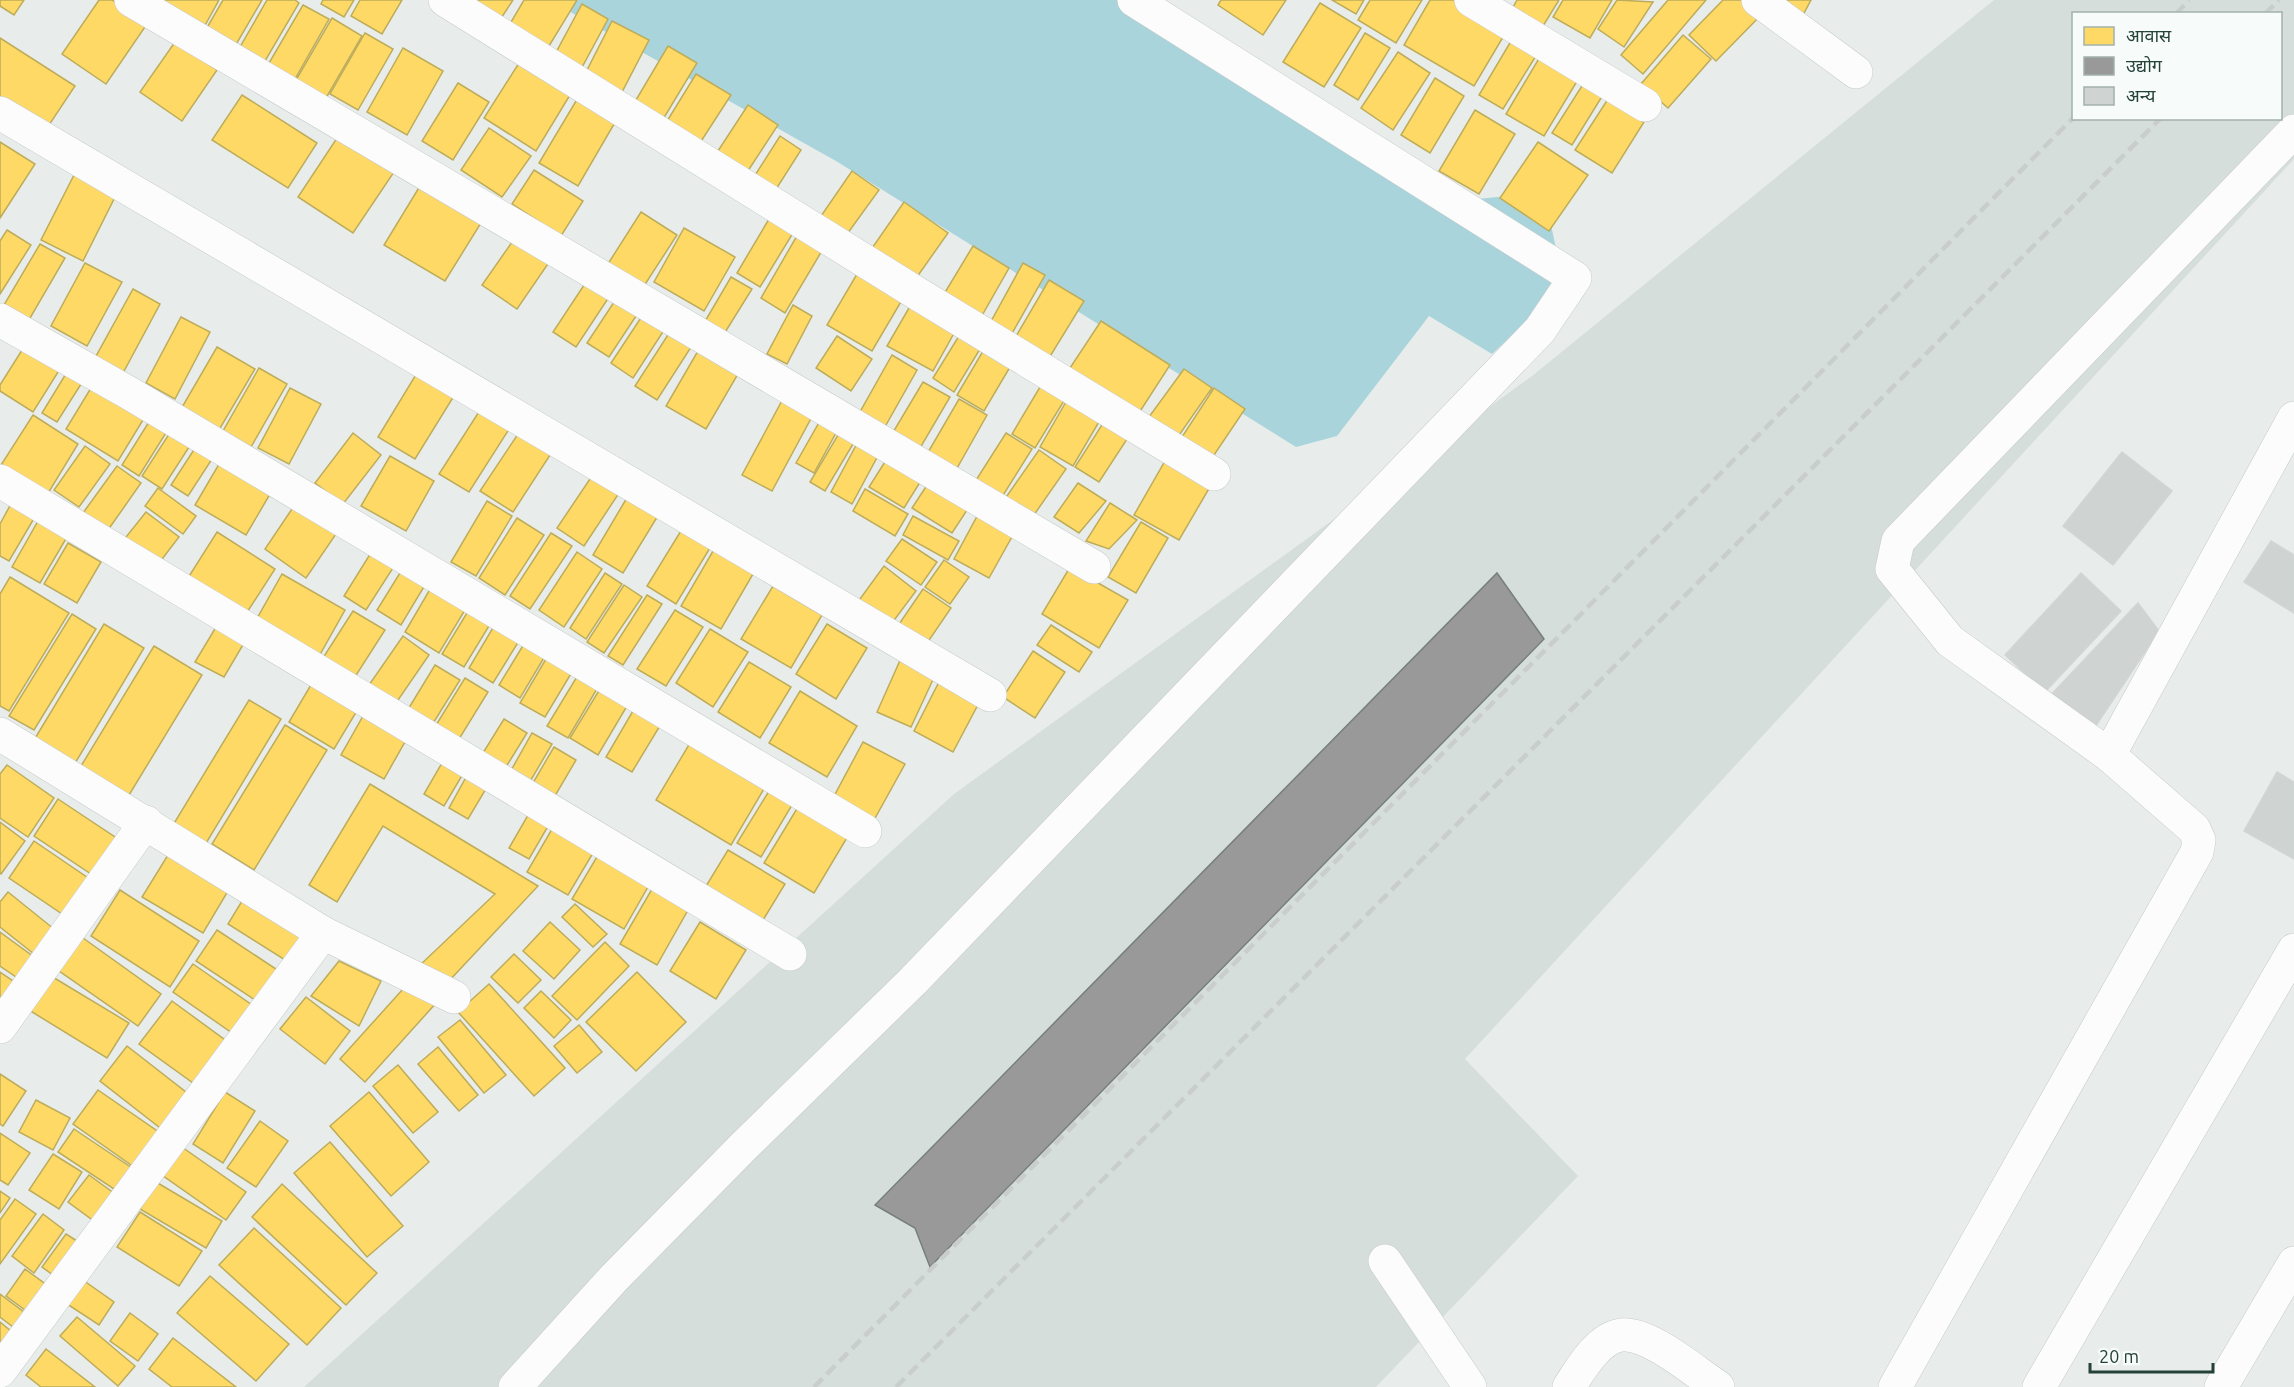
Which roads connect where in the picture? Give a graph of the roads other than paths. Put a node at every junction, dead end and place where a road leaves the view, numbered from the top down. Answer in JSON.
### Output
{"nodes":[{"id":1,"x":131,"y":0,"type":"edge"},
{"id":2,"x":445,"y":0,"type":"edge"},
{"id":3,"x":1134,"y":0,"type":"edge"},
{"id":4,"x":1471,"y":0,"type":"edge"},
{"id":5,"x":1758,"y":0,"type":"edge"},
{"id":6,"x":1856,"y":72,"type":"dead end"},
{"id":7,"x":1645,"y":105,"type":"dead end"},
{"id":8,"x":0,"y":113,"type":"edge"},
{"id":9,"x":2294,"y":131,"type":"edge"},
{"id":10,"x":0,"y":320,"type":"edge"},
{"id":11,"x":2294,"y":418,"type":"edge"},
{"id":12,"x":1215,"y":474,"type":"dead end"},
{"id":13,"x":0,"y":482,"type":"edge"},
{"id":14,"x":1094,"y":567,"type":"dead end"},
{"id":15,"x":990,"y":695,"type":"dead end"},
{"id":16,"x":0,"y":734,"type":"edge"},
{"id":17,"x":2109,"y":755,"type":"junction"},
{"id":18,"x":146,"y":822,"type":"junction"},
{"id":19,"x":866,"y":831,"type":"dead end"},
{"id":20,"x":323,"y":933,"type":"junction"},
{"id":21,"x":2294,"y":950,"type":"edge"},
{"id":22,"x":790,"y":954,"type":"dead end"},
{"id":23,"x":454,"y":997,"type":"dead end"},
{"id":24,"x":0,"y":1028,"type":"edge"},
{"id":25,"x":1385,"y":1261,"type":"dead end"},
{"id":26,"x":2294,"y":1263,"type":"edge"},
{"id":27,"x":0,"y":1371,"type":"edge"},
{"id":28,"x":515,"y":1387,"type":"edge"},
{"id":29,"x":1470,"y":1387,"type":"edge"},
{"id":30,"x":1569,"y":1387,"type":"edge"},
{"id":31,"x":1719,"y":1387,"type":"edge"},
{"id":32,"x":1895,"y":1387,"type":"edge"},
{"id":33,"x":2039,"y":1387,"type":"edge"},
{"id":34,"x":2221,"y":1387,"type":"edge"}],
"edges":[{"from":1,"to":14,"type":"street"},
{"from":2,"to":12,"type":"street"},
{"from":3,"to":28,"type":"street"},
{"from":4,"to":7,"type":"street"},
{"from":5,"to":6,"type":"street"},
{"from":8,"to":15,"type":"street"},
{"from":9,"to":17,"type":"street"},
{"from":10,"to":19,"type":"street"},
{"from":11,"to":17,"type":"street"},
{"from":13,"to":22,"type":"street"},
{"from":16,"to":18,"type":"street"},
{"from":17,"to":32,"type":"street"},
{"from":18,"to":20,"type":"street"},
{"from":18,"to":24,"type":"street"},
{"from":20,"to":23,"type":"street"},
{"from":20,"to":27,"type":"street"},
{"from":21,"to":33,"type":"street"},
{"from":25,"to":29,"type":"street"},
{"from":26,"to":34,"type":"street"},
{"from":30,"to":31,"type":"street"}]}
